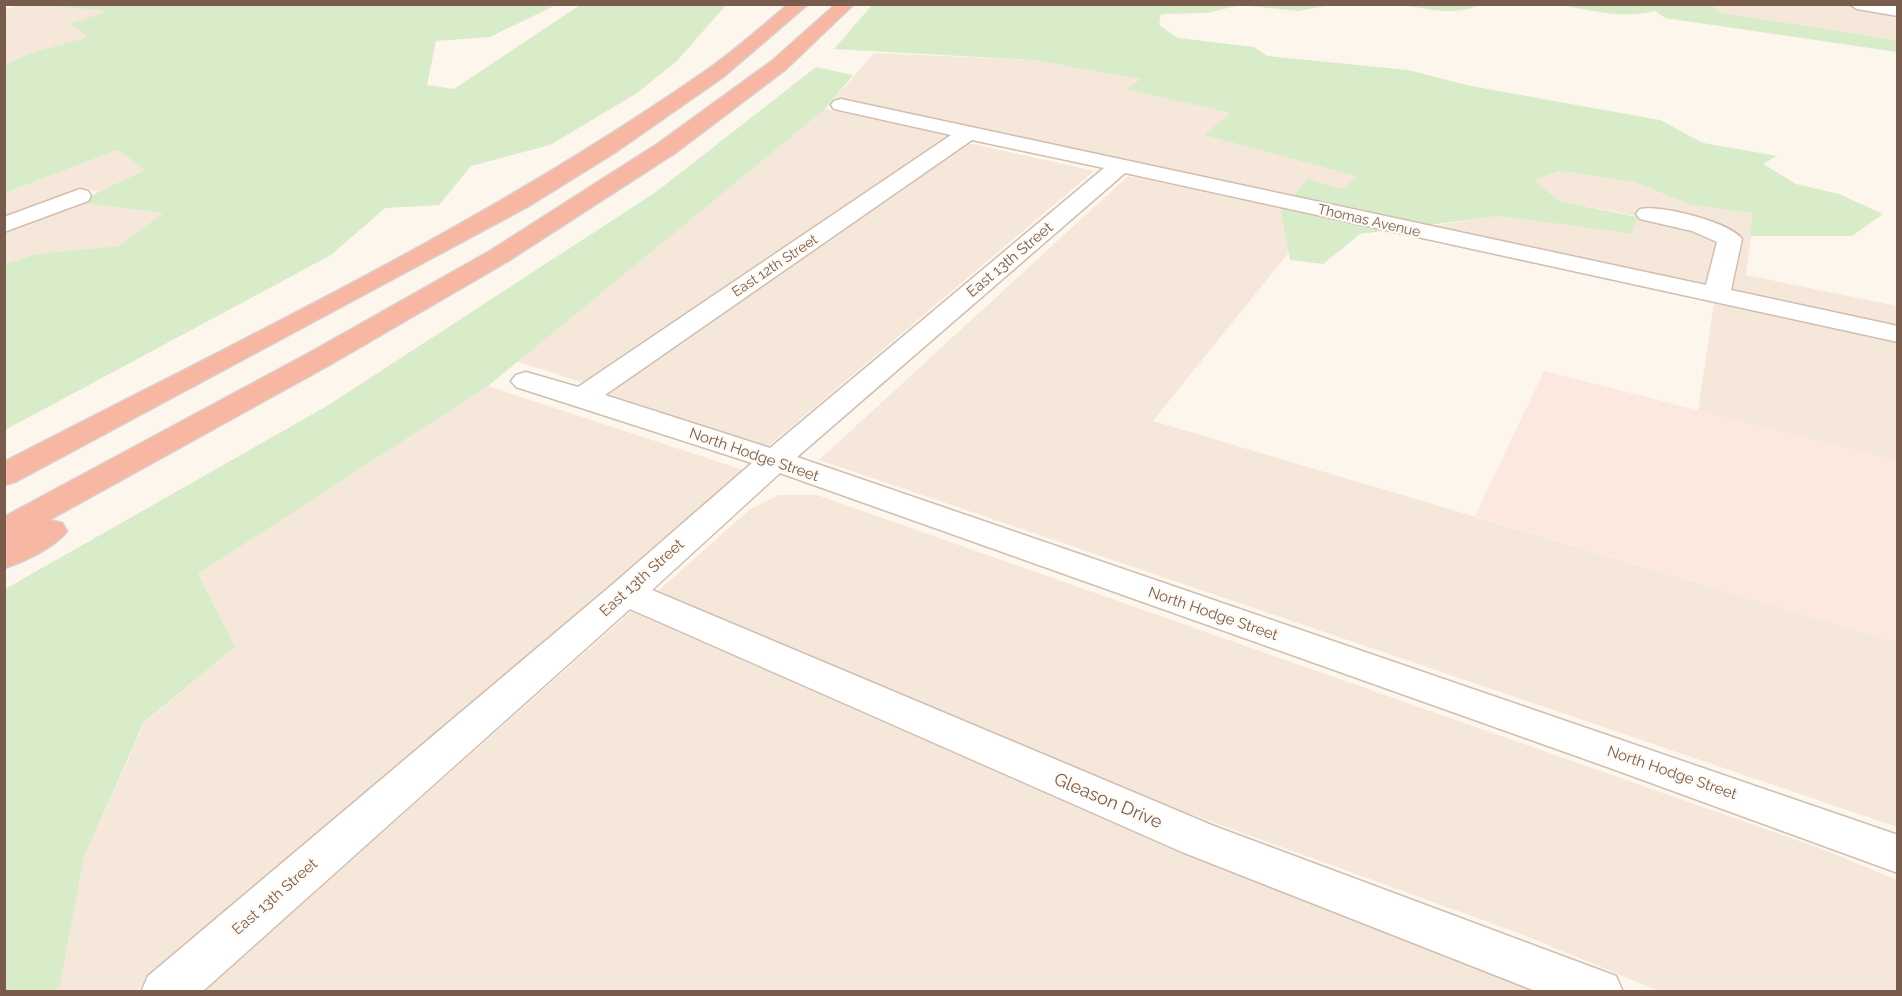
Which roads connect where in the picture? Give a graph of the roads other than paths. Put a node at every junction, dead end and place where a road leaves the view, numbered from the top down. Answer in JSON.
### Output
{"nodes":[{"id":1,"x":800,"y":4,"type":"edge"},
{"id":2,"x":846,"y":4,"type":"edge"},
{"id":3,"x":1857,"y":4,"type":"edge"},
{"id":4,"x":1898,"y":11,"type":"edge"},
{"id":5,"x":841,"y":105,"type":"dead end"},
{"id":6,"x":967,"y":134,"type":"junction"},
{"id":7,"x":1120,"y":166,"type":"junction"},
{"id":8,"x":80,"y":196,"type":"dead end"},
{"id":9,"x":1648,"y":214,"type":"dead end"},
{"id":10,"x":4,"y":225,"type":"edge"},
{"id":11,"x":499,"y":256,"type":"junction"},
{"id":12,"x":366,"y":285,"type":"junction"},
{"id":13,"x":1716,"y":296,"type":"junction"},
{"id":14,"x":1898,"y":334,"type":"edge"},
{"id":15,"x":526,"y":381,"type":"dead end"},
{"id":16,"x":583,"y":398,"type":"junction"},
{"id":17,"x":4,"y":453,"type":"edge"},
{"id":18,"x":774,"y":460,"type":"junction"},
{"id":19,"x":4,"y":475,"type":"edge"},
{"id":20,"x":4,"y":531,"type":"edge"},
{"id":21,"x":4,"y":557,"type":"edge"},
{"id":22,"x":626,"y":592,"type":"junction"},
{"id":23,"x":1898,"y":854,"type":"edge"},
{"id":24,"x":166,"y":992,"type":"edge"},
{"id":25,"x":1598,"y":992,"type":"edge"}],
"edges":[{"from":1,"to":12,"type":"highway"},
{"from":2,"to":11,"type":"highway"},
{"from":3,"to":4,"type":"street"},
{"from":5,"to":6,"type":"street","name":"Thomas Avenue"},
{"from":6,"to":7,"type":"street","name":"Thomas Avenue"},
{"from":6,"to":16,"type":"street","name":"East 12th Street"},
{"from":7,"to":13,"type":"street","name":"Thomas Avenue"},
{"from":7,"to":18,"type":"street","name":"East 13th Street"},
{"from":8,"to":10,"type":"street"},
{"from":9,"to":13,"type":"street"},
{"from":11,"to":20,"type":"highway"},
{"from":11,"to":21,"type":"highway"},
{"from":12,"to":17,"type":"highway"},
{"from":12,"to":19,"type":"highway"},
{"from":13,"to":14,"type":"street","name":"Thomas Avenue"},
{"from":15,"to":16,"type":"street","name":"North Hodge Street"},
{"from":16,"to":18,"type":"street","name":"North Hodge Street"},
{"from":18,"to":22,"type":"street","name":"East 13th Street"},
{"from":18,"to":23,"type":"street","name":"North Hodge Street"},
{"from":22,"to":24,"type":"street","name":"East 13th Street"},
{"from":22,"to":25,"type":"street","name":"Gleason Drive"}]}
